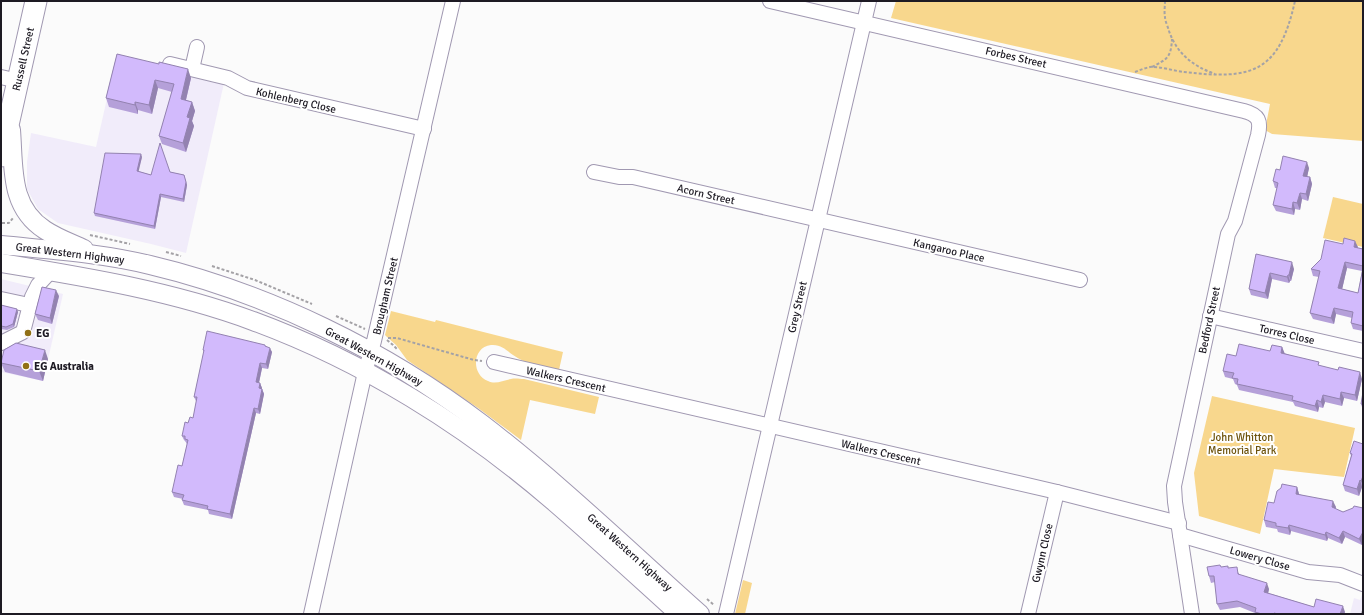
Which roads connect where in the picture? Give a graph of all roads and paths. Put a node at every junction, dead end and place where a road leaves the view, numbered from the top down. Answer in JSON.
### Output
{"nodes":[{"id":1,"x":36,"y":1,"type":"edge"},
{"id":2,"x":453,"y":1,"type":"edge"},
{"id":3,"x":770,"y":1,"type":"edge"},
{"id":4,"x":869,"y":1,"type":"edge"},
{"id":5,"x":1165,"y":1,"type":"edge"},
{"id":6,"x":1295,"y":1,"type":"edge"},
{"id":7,"x":863,"y":22,"type":"junction"},
{"id":8,"x":1172,"y":39,"type":"junction"},
{"id":9,"x":197,"y":47,"type":"dead end"},
{"id":10,"x":170,"y":64,"type":"edge"},
{"id":11,"x":1150,"y":67,"type":"junction"},
{"id":12,"x":192,"y":69,"type":"junction"},
{"id":13,"x":1220,"y":76,"type":"junction"},
{"id":14,"x":9,"y":79,"type":"edge"},
{"id":15,"x":1114,"y":80,"type":"junction"},
{"id":16,"x":10,"y":117,"type":"junction"},
{"id":17,"x":1258,"y":120,"type":"joint"},
{"id":18,"x":424,"y":129,"type":"junction"},
{"id":19,"x":1,"y":156,"type":"edge"},
{"id":20,"x":594,"y":172,"type":"dead end"},
{"id":21,"x":13,"y":217,"type":"dead end"},
{"id":22,"x":818,"y":219,"type":"junction"},
{"id":23,"x":2,"y":223,"type":"dead end"},
{"id":24,"x":1,"y":245,"type":"edge"},
{"id":25,"x":99,"y":256,"type":"junction"},
{"id":26,"x":1,"y":263,"type":"edge"},
{"id":27,"x":51,"y":272,"type":"junction"},
{"id":28,"x":1080,"y":280,"type":"dead end"},
{"id":29,"x":7,"y":304,"type":"edge"},
{"id":30,"x":30,"y":305,"type":"junction"},
{"id":31,"x":1210,"y":316,"type":"junction"},
{"id":32,"x":3,"y":338,"type":"edge"},
{"id":33,"x":385,"y":338,"type":"dead end"},
{"id":34,"x":1363,"y":351,"type":"edge"},
{"id":35,"x":371,"y":352,"type":"junction"},
{"id":36,"x":494,"y":362,"type":"joint"},
{"id":37,"x":365,"y":372,"type":"junction"},
{"id":38,"x":770,"y":426,"type":"junction"},
{"id":39,"x":1057,"y":492,"type":"junction"},
{"id":40,"x":1180,"y":529,"type":"junction"},
{"id":41,"x":1363,"y":584,"type":"edge"},
{"id":42,"x":1363,"y":610,"type":"edge"},
{"id":43,"x":311,"y":614,"type":"edge"},
{"id":44,"x":679,"y":614,"type":"edge"},
{"id":45,"x":700,"y":614,"type":"edge"},
{"id":46,"x":726,"y":614,"type":"edge"},
{"id":47,"x":1028,"y":614,"type":"edge"},
{"id":48,"x":1192,"y":614,"type":"edge"},
{"id":49,"x":1362,"y":614,"type":"edge"}],
"edges":[{"from":1,"to":14,"type":"highway","name":"Russell Street"},
{"from":2,"to":18,"type":"street","name":"Brougham Street"},
{"from":3,"to":7,"type":"street","name":"Forbes Street"},
{"from":4,"to":7,"type":"street","name":"Grey Street"},
{"from":5,"to":8,"type":"path"},
{"from":6,"to":13,"type":"path"},
{"from":7,"to":15,"type":"street","name":"Forbes Street"},
{"from":7,"to":22,"type":"street","name":"Grey Street"},
{"from":8,"to":11,"type":"path"},
{"from":8,"to":13,"type":"path"},
{"from":9,"to":12,"type":"street"},
{"from":10,"to":12,"type":"street","name":"Kohlenberg Close"},
{"from":11,"to":13,"type":"path"},
{"from":11,"to":15,"type":"path"},
{"from":12,"to":18,"type":"street","name":"Kohlenberg Close"},
{"from":14,"to":16,"type":"highway","name":"Russell Street"},
{"from":15,"to":17,"type":"street","name":"Forbes Street"},
{"from":16,"to":19,"type":"highway","name":"Russell Street"},
{"from":16,"to":25,"type":"main road","name":"Russell Street"},
{"from":17,"to":31,"type":"street","name":"Bedford Street"},
{"from":18,"to":35,"type":"street","name":"Brougham Street"},
{"from":20,"to":22,"type":"street","name":"Acorn Street"},
{"from":21,"to":23,"type":"path"},
{"from":22,"to":28,"type":"street","name":"Kangaroo Place"},
{"from":22,"to":38,"type":"street","name":"Grey Street"},
{"from":24,"to":25,"type":"main road","name":"Great Western Highway"},
{"from":25,"to":35,"type":"main road","name":"Great Western Highway"},
{"from":26,"to":27,"type":"main road","name":"Great Western Highway"},
{"from":27,"to":30,"type":"street"},
{"from":27,"to":37,"type":"main road","name":"Great Western Highway"},
{"from":29,"to":30,"type":"street"},
{"from":30,"to":32,"type":"street"},
{"from":31,"to":34,"type":"street","name":"Torres Close"},
{"from":31,"to":40,"type":"street","name":"Bedford Street"},
{"from":33,"to":36,"type":"path"},
{"from":35,"to":37,"type":"street","name":"Brougham Street"},
{"from":35,"to":45,"type":"main road","name":"Great Western Highway"},
{"from":36,"to":38,"type":"street","name":"Walkers Crescent"},
{"from":37,"to":43,"type":"street","name":"Brougham Street"},
{"from":37,"to":44,"type":"main road","name":"Great Western Highway"},
{"from":38,"to":39,"type":"street","name":"Walkers Crescent"},
{"from":38,"to":46,"type":"street","name":"Grey Street"},
{"from":39,"to":40,"type":"street","name":"Walkers Crescent"},
{"from":39,"to":47,"type":"street","name":"Gwynn Close"},
{"from":40,"to":41,"type":"street","name":"Lowery Close"},
{"from":40,"to":48,"type":"street"},
{"from":42,"to":49,"type":"path"}]}
